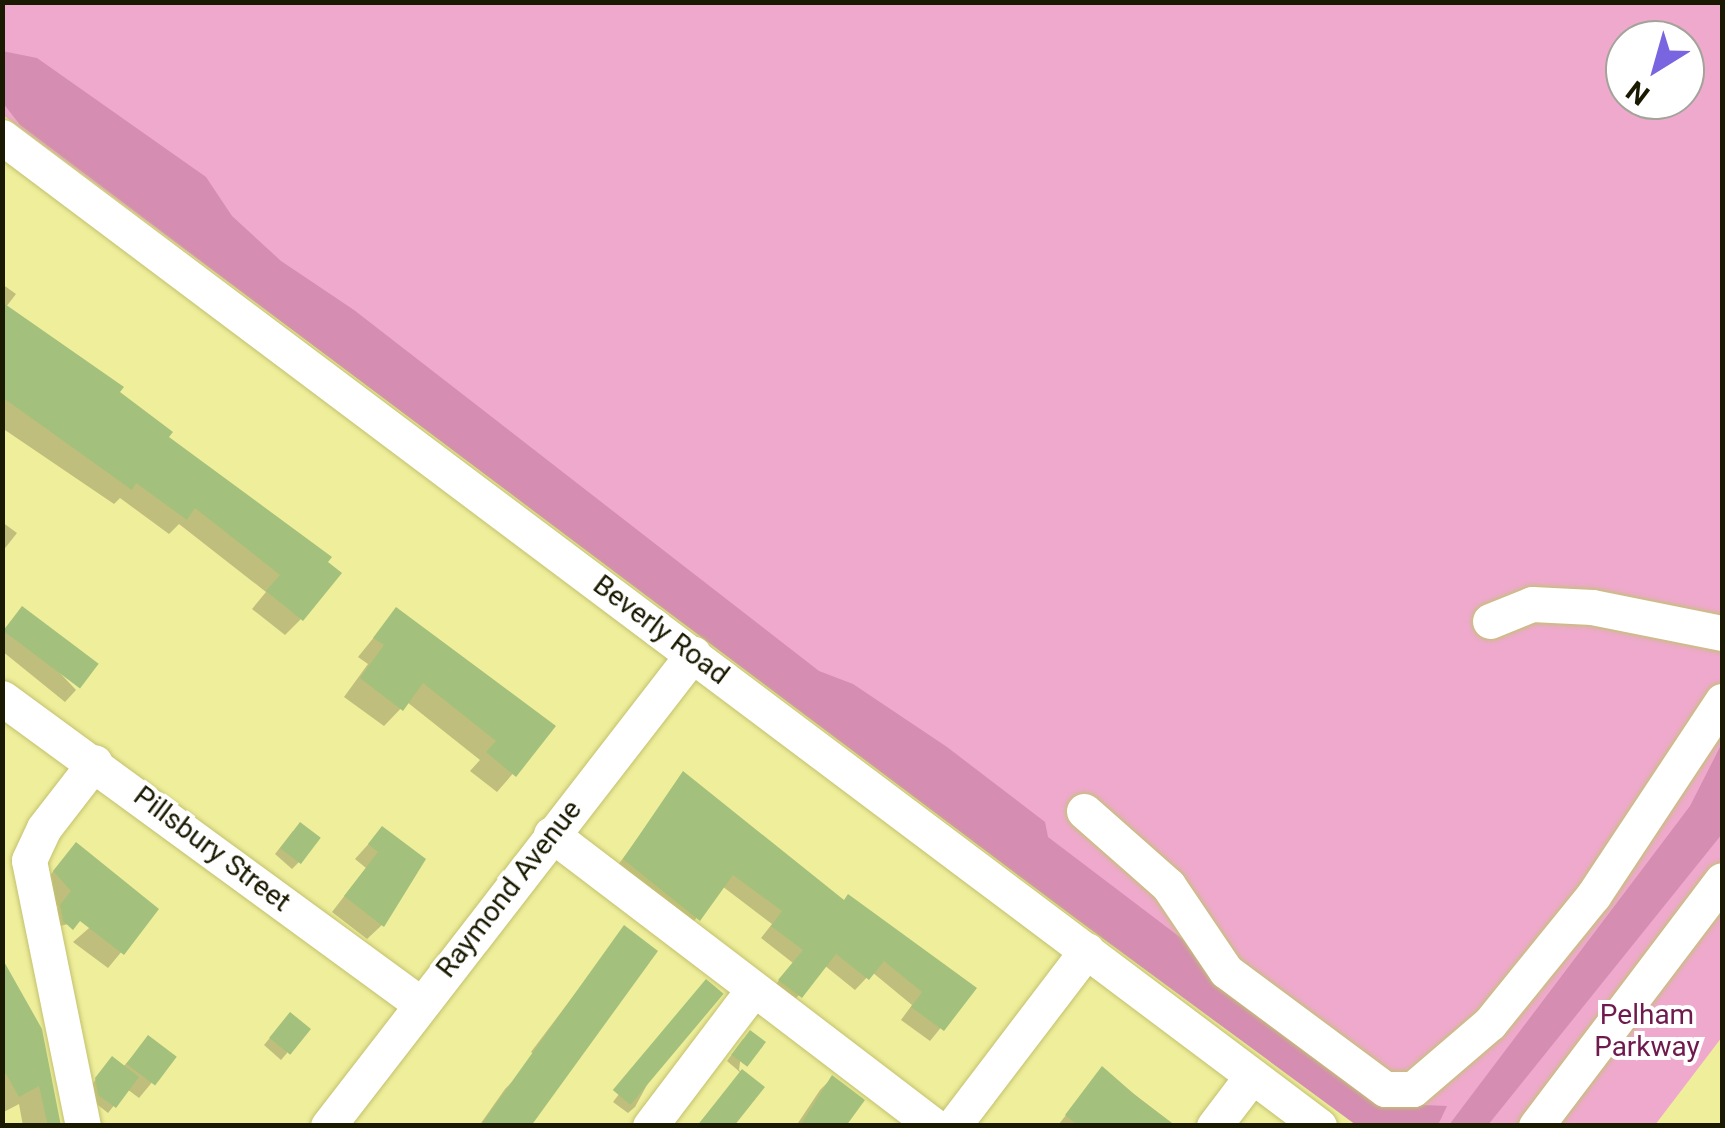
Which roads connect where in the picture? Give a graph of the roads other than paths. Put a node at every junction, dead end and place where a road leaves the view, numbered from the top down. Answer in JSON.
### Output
{"nodes":[{"id":1,"x":2,"y":137,"type":"edge"},
{"id":2,"x":1490,"y":622,"type":"dead end"},
{"id":3,"x":1722,"y":633,"type":"edge"},
{"id":4,"x":692,"y":654,"type":"junction"},
{"id":5,"x":2,"y":698,"type":"edge"},
{"id":6,"x":1722,"y":701,"type":"edge"},
{"id":7,"x":95,"y":762,"type":"junction"},
{"id":8,"x":1084,"y":812,"type":"dead end"},
{"id":9,"x":551,"y":834,"type":"junction"},
{"id":10,"x":1722,"y":880,"type":"edge"},
{"id":11,"x":1087,"y":950,"type":"junction"},
{"id":12,"x":753,"y":990,"type":"junction"},
{"id":13,"x":419,"y":1002,"type":"junction"},
{"id":14,"x":1252,"y":1076,"type":"junction"},
{"id":15,"x":83,"y":1126,"type":"edge"},
{"id":16,"x":328,"y":1126,"type":"edge"},
{"id":17,"x":650,"y":1126,"type":"edge"},
{"id":18,"x":934,"y":1126,"type":"edge"},
{"id":19,"x":952,"y":1126,"type":"edge"},
{"id":20,"x":1214,"y":1126,"type":"edge"},
{"id":21,"x":1318,"y":1126,"type":"edge"},
{"id":22,"x":1536,"y":1126,"type":"edge"}],
"edges":[{"from":1,"to":4,"type":"street","name":"Beverly Road"},
{"from":2,"to":3,"type":"street"},
{"from":4,"to":9,"type":"street","name":"Raymond Avenue"},
{"from":4,"to":11,"type":"street","name":"Beverly Road"},
{"from":5,"to":7,"type":"street","name":"Pillsbury Street"},
{"from":6,"to":8,"type":"street"},
{"from":7,"to":13,"type":"street","name":"Pillsbury Street"},
{"from":7,"to":15,"type":"street"},
{"from":9,"to":12,"type":"street"},
{"from":9,"to":13,"type":"street","name":"Raymond Avenue"},
{"from":10,"to":22,"type":"street"},
{"from":11,"to":14,"type":"street","name":"Beverly Road"},
{"from":11,"to":19,"type":"street"},
{"from":12,"to":17,"type":"street"},
{"from":12,"to":18,"type":"street"},
{"from":13,"to":16,"type":"street","name":"Raymond Avenue"},
{"from":14,"to":20,"type":"street"},
{"from":14,"to":21,"type":"street","name":"Beverly Road"}]}
